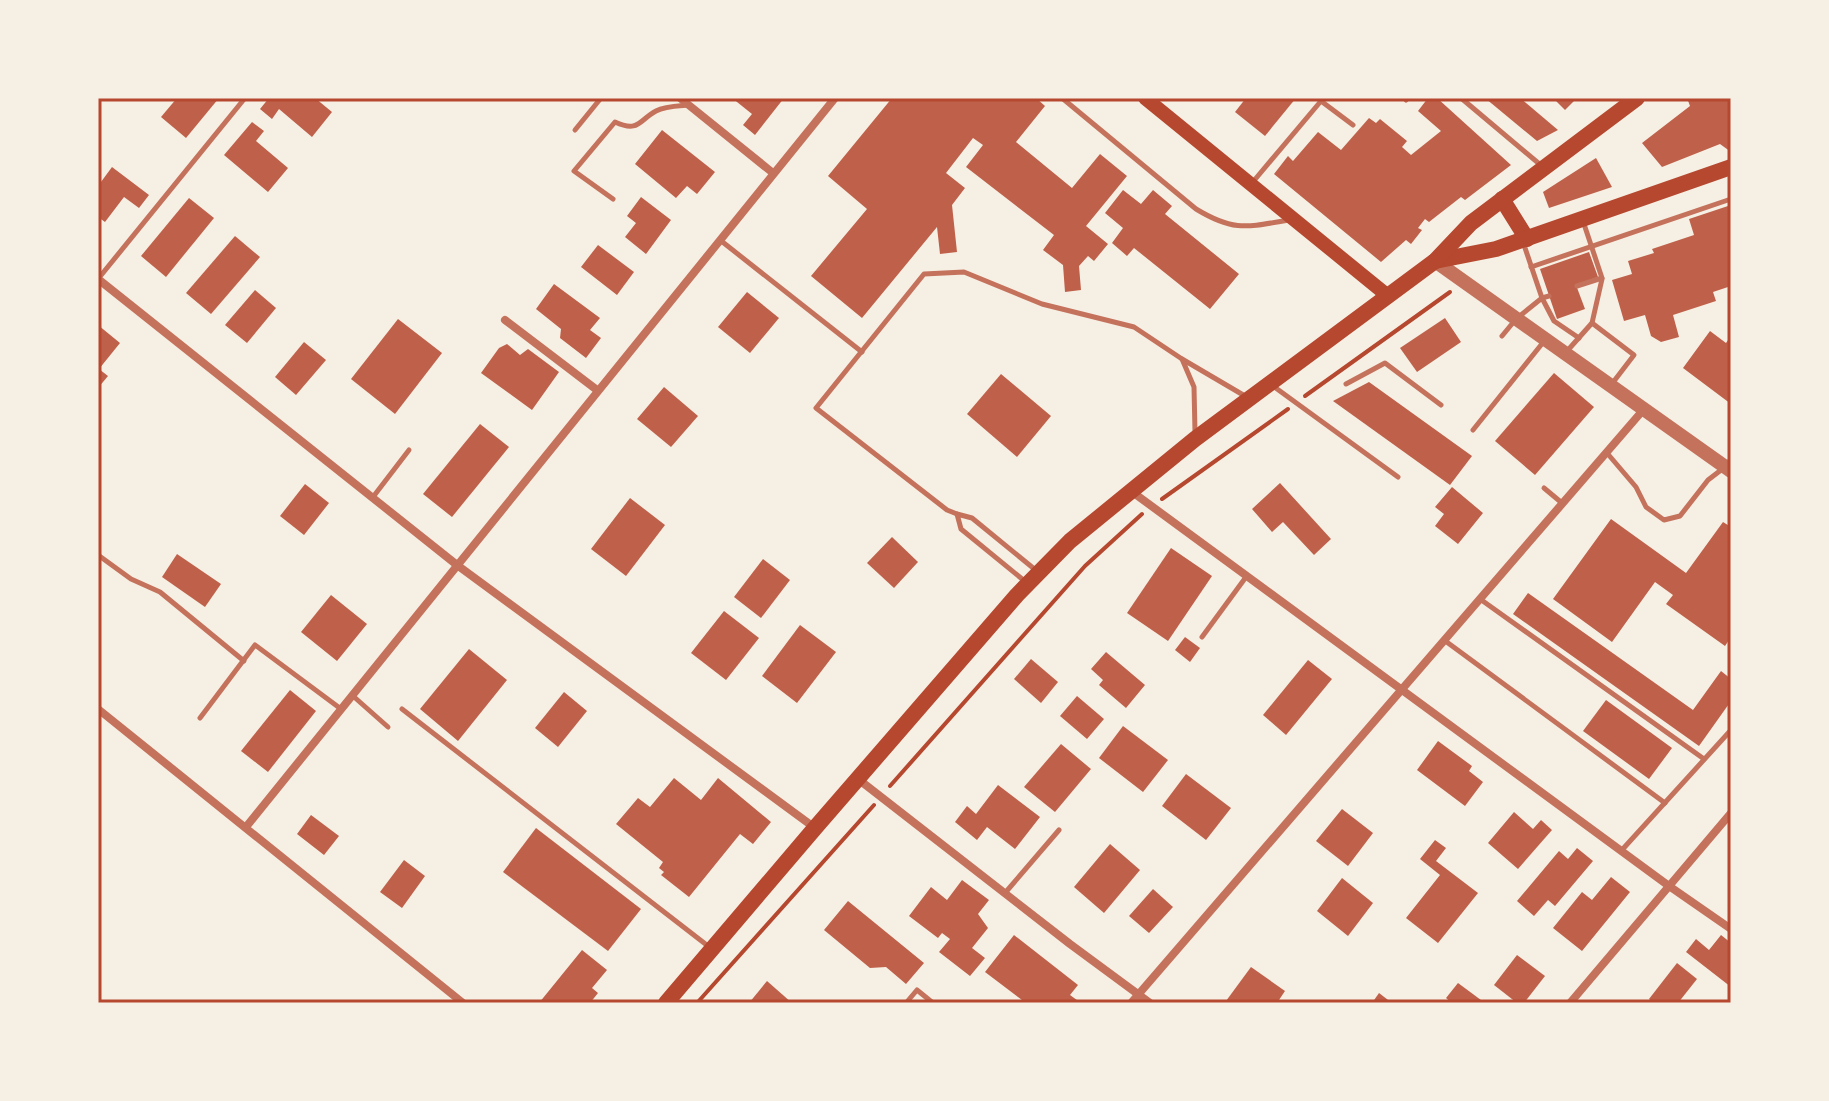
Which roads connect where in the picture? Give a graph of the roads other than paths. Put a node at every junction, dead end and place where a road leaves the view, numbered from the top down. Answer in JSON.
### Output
{"nodes":[{"id":1,"x":245,"y":98,"type":"edge"},
{"id":2,"x":601,"y":98,"type":"edge"},
{"id":3,"x":680,"y":98,"type":"edge"},
{"id":4,"x":835,"y":98,"type":"edge"},
{"id":5,"x":1062,"y":98,"type":"edge"},
{"id":6,"x":1145,"y":98,"type":"edge"},
{"id":7,"x":1461,"y":98,"type":"edge"},
{"id":8,"x":1637,"y":98,"type":"edge"},
{"id":9,"x":689,"y":105,"type":"junction"},
{"id":10,"x":1353,"y":125,"type":"dead end"},
{"id":11,"x":575,"y":130,"type":"dead end"},
{"id":12,"x":1731,"y":167,"type":"edge"},
{"id":13,"x":1544,"y":168,"type":"junction"},
{"id":14,"x":773,"y":173,"type":"junction"},
{"id":15,"x":1251,"y":184,"type":"junction"},
{"id":16,"x":613,"y":199,"type":"dead end"},
{"id":17,"x":1502,"y":199,"type":"junction"},
{"id":18,"x":1731,"y":199,"type":"edge"},
{"id":19,"x":1294,"y":219,"type":"junction"},
{"id":20,"x":1583,"y":219,"type":"junction"},
{"id":21,"x":719,"y":239,"type":"junction"},
{"id":22,"x":1524,"y":239,"type":"junction"},
{"id":23,"x":1592,"y":246,"type":"junction"},
{"id":24,"x":1435,"y":261,"type":"junction"},
{"id":25,"x":1531,"y":267,"type":"junction"},
{"id":26,"x":1602,"y":278,"type":"junction"},
{"id":27,"x":98,"y":279,"type":"edge"},
{"id":28,"x":1577,"y":286,"type":"dead end"},
{"id":29,"x":1388,"y":296,"type":"junction"},
{"id":30,"x":1545,"y":297,"type":"junction"},
{"id":31,"x":1516,"y":319,"type":"junction"},
{"id":32,"x":505,"y":320,"type":"dead end"},
{"id":33,"x":1592,"y":323,"type":"junction"},
{"id":34,"x":1502,"y":336,"type":"dead end"},
{"id":35,"x":1579,"y":338,"type":"junction"},
{"id":36,"x":1546,"y":340,"type":"junction"},
{"id":37,"x":862,"y":352,"type":"junction"},
{"id":38,"x":1565,"y":353,"type":"junction"},
{"id":39,"x":1182,"y":359,"type":"junction"},
{"id":40,"x":1270,"y":384,"type":"junction"},
{"id":41,"x":1346,"y":384,"type":"dead end"},
{"id":42,"x":1611,"y":386,"type":"junction"},
{"id":43,"x":597,"y":390,"type":"junction"},
{"id":44,"x":1250,"y":399,"type":"junction"},
{"id":45,"x":1441,"y":405,"type":"dead end"},
{"id":46,"x":1644,"y":409,"type":"junction"},
{"id":47,"x":1473,"y":430,"type":"dead end"},
{"id":48,"x":1195,"y":439,"type":"junction"},
{"id":49,"x":409,"y":450,"type":"dead end"},
{"id":50,"x":1607,"y":452,"type":"junction"},
{"id":51,"x":1729,"y":466,"type":"edge"},
{"id":52,"x":1398,"y":477,"type":"dead end"},
{"id":53,"x":1544,"y":488,"type":"dead end"},
{"id":54,"x":1130,"y":490,"type":"junction"},
{"id":55,"x":373,"y":498,"type":"junction"},
{"id":56,"x":1562,"y":504,"type":"junction"},
{"id":57,"x":957,"y":514,"type":"junction"},
{"id":58,"x":98,"y":555,"type":"edge"},
{"id":59,"x":457,"y":565,"type":"junction"},
{"id":60,"x":1247,"y":576,"type":"junction"},
{"id":61,"x":1033,"y":578,"type":"junction"},
{"id":62,"x":1480,"y":599,"type":"junction"},
{"id":63,"x":1202,"y":637,"type":"dead end"},
{"id":64,"x":1444,"y":640,"type":"junction"},
{"id":65,"x":244,"y":661,"type":"junction"},
{"id":66,"x":1401,"y":690,"type":"junction"},
{"id":67,"x":352,"y":696,"type":"junction"},
{"id":68,"x":98,"y":709,"type":"edge"},
{"id":69,"x":341,"y":709,"type":"junction"},
{"id":70,"x":402,"y":709,"type":"dead end"},
{"id":71,"x":200,"y":718,"type":"dead end"},
{"id":72,"x":388,"y":727,"type":"dead end"},
{"id":73,"x":1731,"y":730,"type":"edge"},
{"id":74,"x":1704,"y":759,"type":"junction"},
{"id":75,"x":858,"y":779,"type":"junction"},
{"id":76,"x":1665,"y":803,"type":"junction"},
{"id":77,"x":1731,"y":813,"type":"edge"},
{"id":78,"x":246,"y":827,"type":"junction"},
{"id":79,"x":815,"y":828,"type":"junction"},
{"id":80,"x":1059,"y":830,"type":"dead end"},
{"id":81,"x":1621,"y":851,"type":"junction"},
{"id":82,"x":1669,"y":886,"type":"junction"},
{"id":83,"x":1005,"y":893,"type":"junction"},
{"id":84,"x":1731,"y":929,"type":"edge"},
{"id":85,"x":712,"y":949,"type":"junction"},
{"id":86,"x":1138,"y":994,"type":"junction"},
{"id":87,"x":463,"y":1003,"type":"edge"},
{"id":88,"x":666,"y":1003,"type":"edge"},
{"id":89,"x":906,"y":1003,"type":"edge"},
{"id":90,"x":933,"y":1003,"type":"edge"},
{"id":91,"x":1131,"y":1003,"type":"edge"},
{"id":92,"x":1150,"y":1003,"type":"edge"},
{"id":93,"x":1570,"y":1003,"type":"edge"}],
"edges":[{"from":1,"to":27,"type":"lane"},
{"from":2,"to":11,"type":"lane"},
{"from":3,"to":9,"type":"street"},
{"from":4,"to":14,"type":"street"},
{"from":5,"to":19,"type":"lane"},
{"from":6,"to":15,"type":"main road"},
{"from":7,"to":13,"type":"lane"},
{"from":8,"to":13,"type":"main road"},
{"from":9,"to":14,"type":"street"},
{"from":9,"to":16,"type":"lane"},
{"from":10,"to":15,"type":"lane"},
{"from":12,"to":20,"type":"main road"},
{"from":13,"to":17,"type":"main road"},
{"from":14,"to":21,"type":"street"},
{"from":15,"to":19,"type":"main road"},
{"from":17,"to":22,"type":"main road"},
{"from":17,"to":24,"type":"main road"},
{"from":18,"to":23,"type":"lane"},
{"from":19,"to":29,"type":"main road"},
{"from":20,"to":22,"type":"main road"},
{"from":20,"to":23,"type":"lane"},
{"from":21,"to":37,"type":"lane"},
{"from":21,"to":43,"type":"street"},
{"from":22,"to":24,"type":"main road"},
{"from":22,"to":25,"type":"lane"},
{"from":23,"to":25,"type":"lane"},
{"from":23,"to":26,"type":"lane"},
{"from":24,"to":29,"type":"main road"},
{"from":24,"to":31,"type":"street"},
{"from":25,"to":30,"type":"lane"},
{"from":26,"to":28,"type":"lane"},
{"from":26,"to":33,"type":"lane"},
{"from":27,"to":55,"type":"street"},
{"from":29,"to":40,"type":"main road"},
{"from":30,"to":31,"type":"lane"},
{"from":30,"to":35,"type":"lane"},
{"from":31,"to":34,"type":"lane"},
{"from":31,"to":36,"type":"street"},
{"from":32,"to":43,"type":"street"},
{"from":33,"to":35,"type":"lane"},
{"from":33,"to":42,"type":"lane"},
{"from":35,"to":38,"type":"lane"},
{"from":36,"to":38,"type":"street"},
{"from":36,"to":47,"type":"lane"},
{"from":37,"to":39,"type":"lane"},
{"from":37,"to":57,"type":"lane"},
{"from":38,"to":42,"type":"street"},
{"from":39,"to":44,"type":"lane"},
{"from":39,"to":48,"type":"lane"},
{"from":40,"to":44,"type":"main road"},
{"from":40,"to":52,"type":"lane"},
{"from":41,"to":45,"type":"lane"},
{"from":42,"to":46,"type":"street"},
{"from":43,"to":59,"type":"street"},
{"from":44,"to":48,"type":"main road"},
{"from":46,"to":50,"type":"street"},
{"from":46,"to":51,"type":"street"},
{"from":48,"to":54,"type":"main road"},
{"from":49,"to":55,"type":"lane"},
{"from":50,"to":51,"type":"lane"},
{"from":50,"to":56,"type":"street"},
{"from":53,"to":56,"type":"lane"},
{"from":54,"to":60,"type":"street"},
{"from":54,"to":61,"type":"main road"},
{"from":55,"to":59,"type":"street"},
{"from":56,"to":62,"type":"street"},
{"from":57,"to":61,"type":"lane"},
{"from":57,"to":61,"type":"lane"},
{"from":58,"to":65,"type":"lane"},
{"from":59,"to":67,"type":"street"},
{"from":59,"to":79,"type":"street"},
{"from":60,"to":63,"type":"lane"},
{"from":60,"to":66,"type":"street"},
{"from":61,"to":75,"type":"main road"},
{"from":62,"to":64,"type":"street"},
{"from":62,"to":74,"type":"lane"},
{"from":64,"to":66,"type":"street"},
{"from":64,"to":76,"type":"lane"},
{"from":65,"to":69,"type":"lane"},
{"from":65,"to":71,"type":"lane"},
{"from":66,"to":81,"type":"street"},
{"from":66,"to":86,"type":"street"},
{"from":67,"to":69,"type":"street"},
{"from":67,"to":72,"type":"lane"},
{"from":68,"to":78,"type":"street"},
{"from":69,"to":78,"type":"street"},
{"from":70,"to":85,"type":"lane"},
{"from":73,"to":74,"type":"lane"},
{"from":74,"to":76,"type":"lane"},
{"from":75,"to":79,"type":"main road"},
{"from":75,"to":83,"type":"street"},
{"from":76,"to":81,"type":"lane"},
{"from":77,"to":82,"type":"street"},
{"from":78,"to":87,"type":"street"},
{"from":79,"to":85,"type":"main road"},
{"from":80,"to":83,"type":"lane"},
{"from":81,"to":82,"type":"street"},
{"from":82,"to":84,"type":"street"},
{"from":82,"to":93,"type":"street"},
{"from":83,"to":86,"type":"street"},
{"from":85,"to":88,"type":"main road"},
{"from":86,"to":91,"type":"street"},
{"from":86,"to":92,"type":"street"},
{"from":89,"to":90,"type":"lane"}]}
